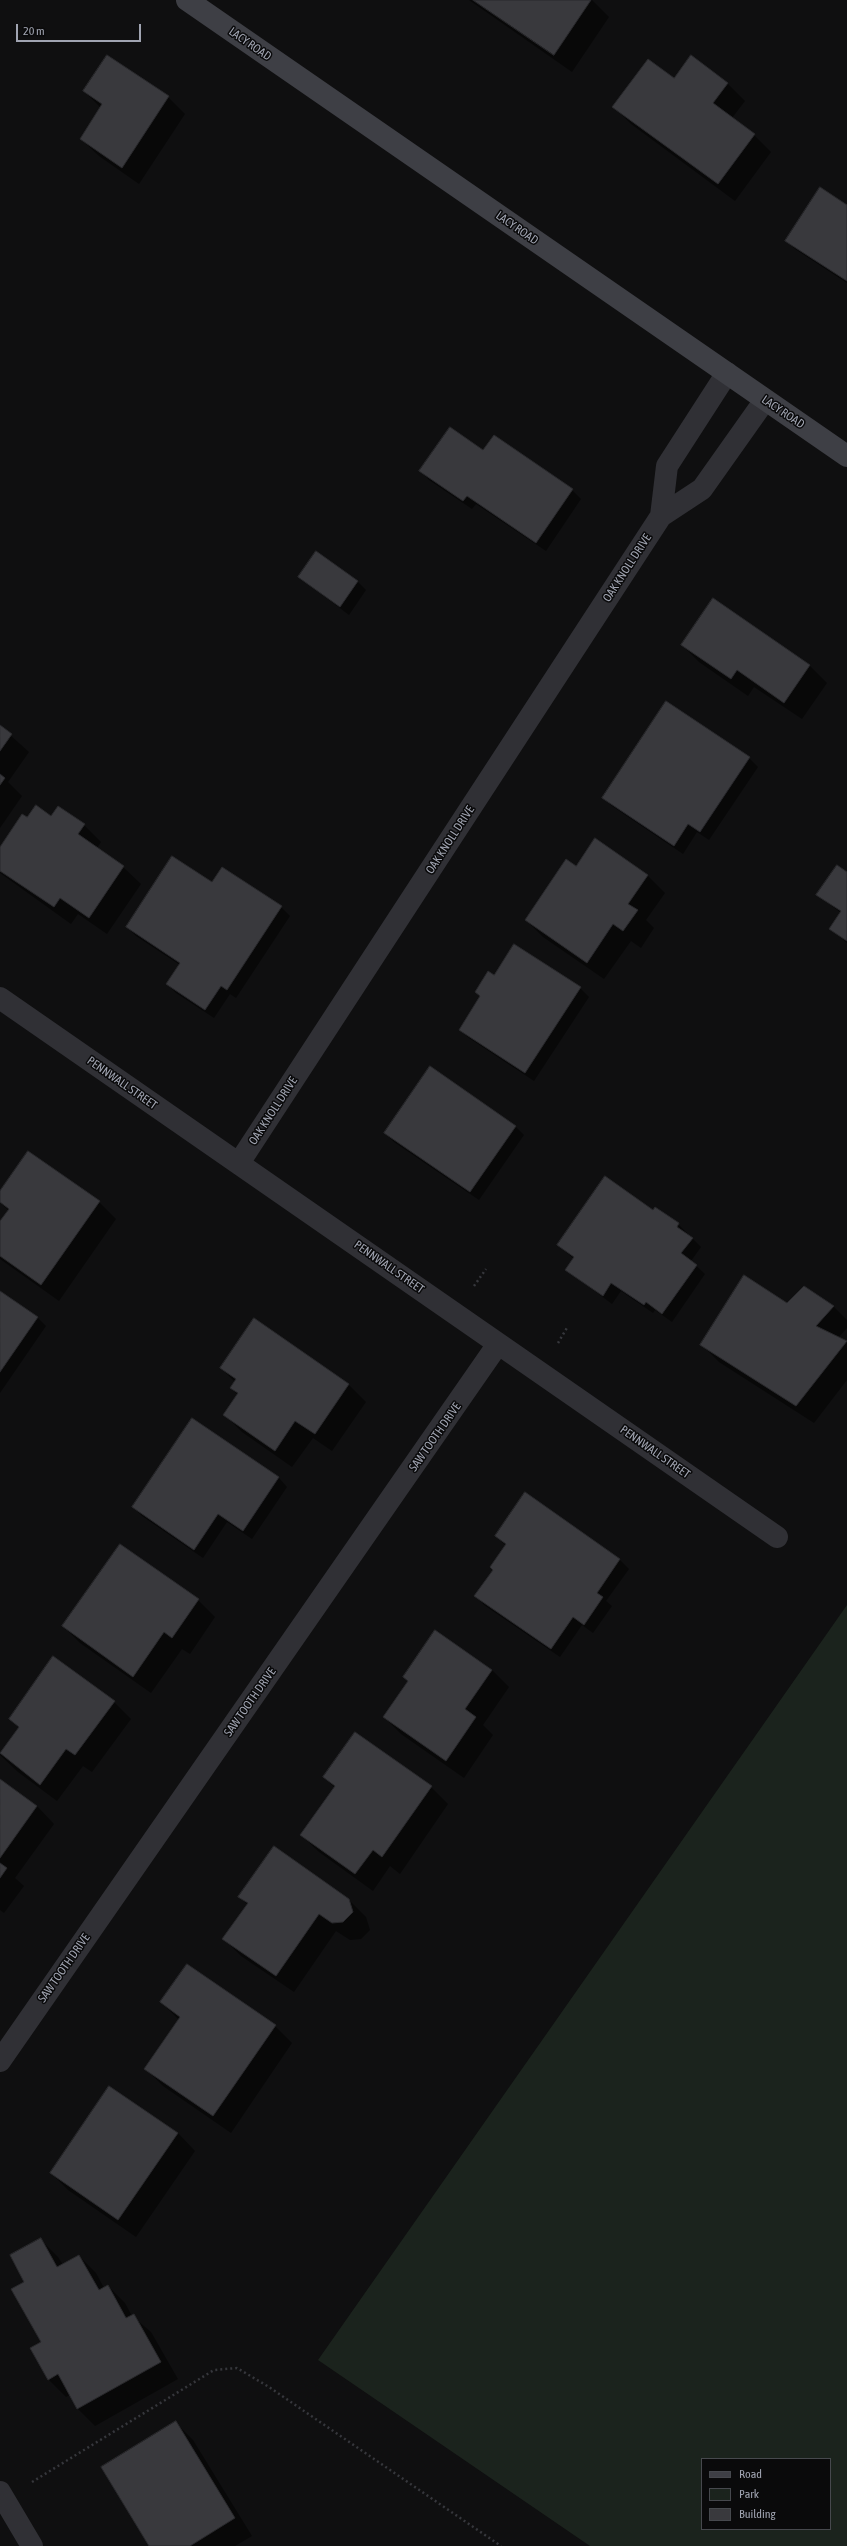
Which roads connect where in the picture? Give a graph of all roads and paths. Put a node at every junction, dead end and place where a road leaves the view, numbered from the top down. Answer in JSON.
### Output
{"nodes":[{"id":1,"x":187,"y":0,"type":"edge"},
{"id":2,"x":727,"y":373,"type":"junction"},
{"id":3,"x":765,"y":400,"type":"junction"},
{"id":4,"x":847,"y":456,"type":"edge"},
{"id":5,"x":661,"y":516,"type":"junction"},
{"id":6,"x":2,"y":1004,"type":"edge"},
{"id":7,"x":239,"y":1163,"type":"junction"},
{"id":8,"x":486,"y":1269,"type":"dead end"},
{"id":9,"x":472,"y":1288,"type":"dead end"},
{"id":10,"x":568,"y":1326,"type":"dead end"},
{"id":11,"x":498,"y":1344,"type":"junction"},
{"id":12,"x":556,"y":1345,"type":"dead end"},
{"id":13,"x":777,"y":1537,"type":"dead end"},
{"id":14,"x":0,"y":2061,"type":"edge"},
{"id":15,"x":2,"y":2496,"type":"edge"},
{"id":16,"x":32,"y":2546,"type":"edge"},
{"id":17,"x":501,"y":2546,"type":"edge"}],
"edges":[{"from":1,"to":2,"type":"street","name":"LACY ROAD"},
{"from":2,"to":3,"type":"street","name":"LACY ROAD"},
{"from":2,"to":5,"type":"street","name":"OAK KNOLL DRIVE"},
{"from":3,"to":4,"type":"street","name":"LACY ROAD"},
{"from":3,"to":5,"type":"street","name":"OAK KNOLL DRIVE"},
{"from":5,"to":7,"type":"street","name":"OAK KNOLL DRIVE"},
{"from":6,"to":7,"type":"street","name":"PENNWALL STREET"},
{"from":7,"to":11,"type":"street","name":"PENNWALL STREET"},
{"from":8,"to":9,"type":"path"},
{"from":10,"to":12,"type":"path"},
{"from":11,"to":13,"type":"street","name":"PENNWALL STREET"},
{"from":11,"to":14,"type":"street","name":"SAW TOOTH DRIVE"},
{"from":15,"to":16,"type":"street"},
{"from":15,"to":17,"type":"path"}]}
